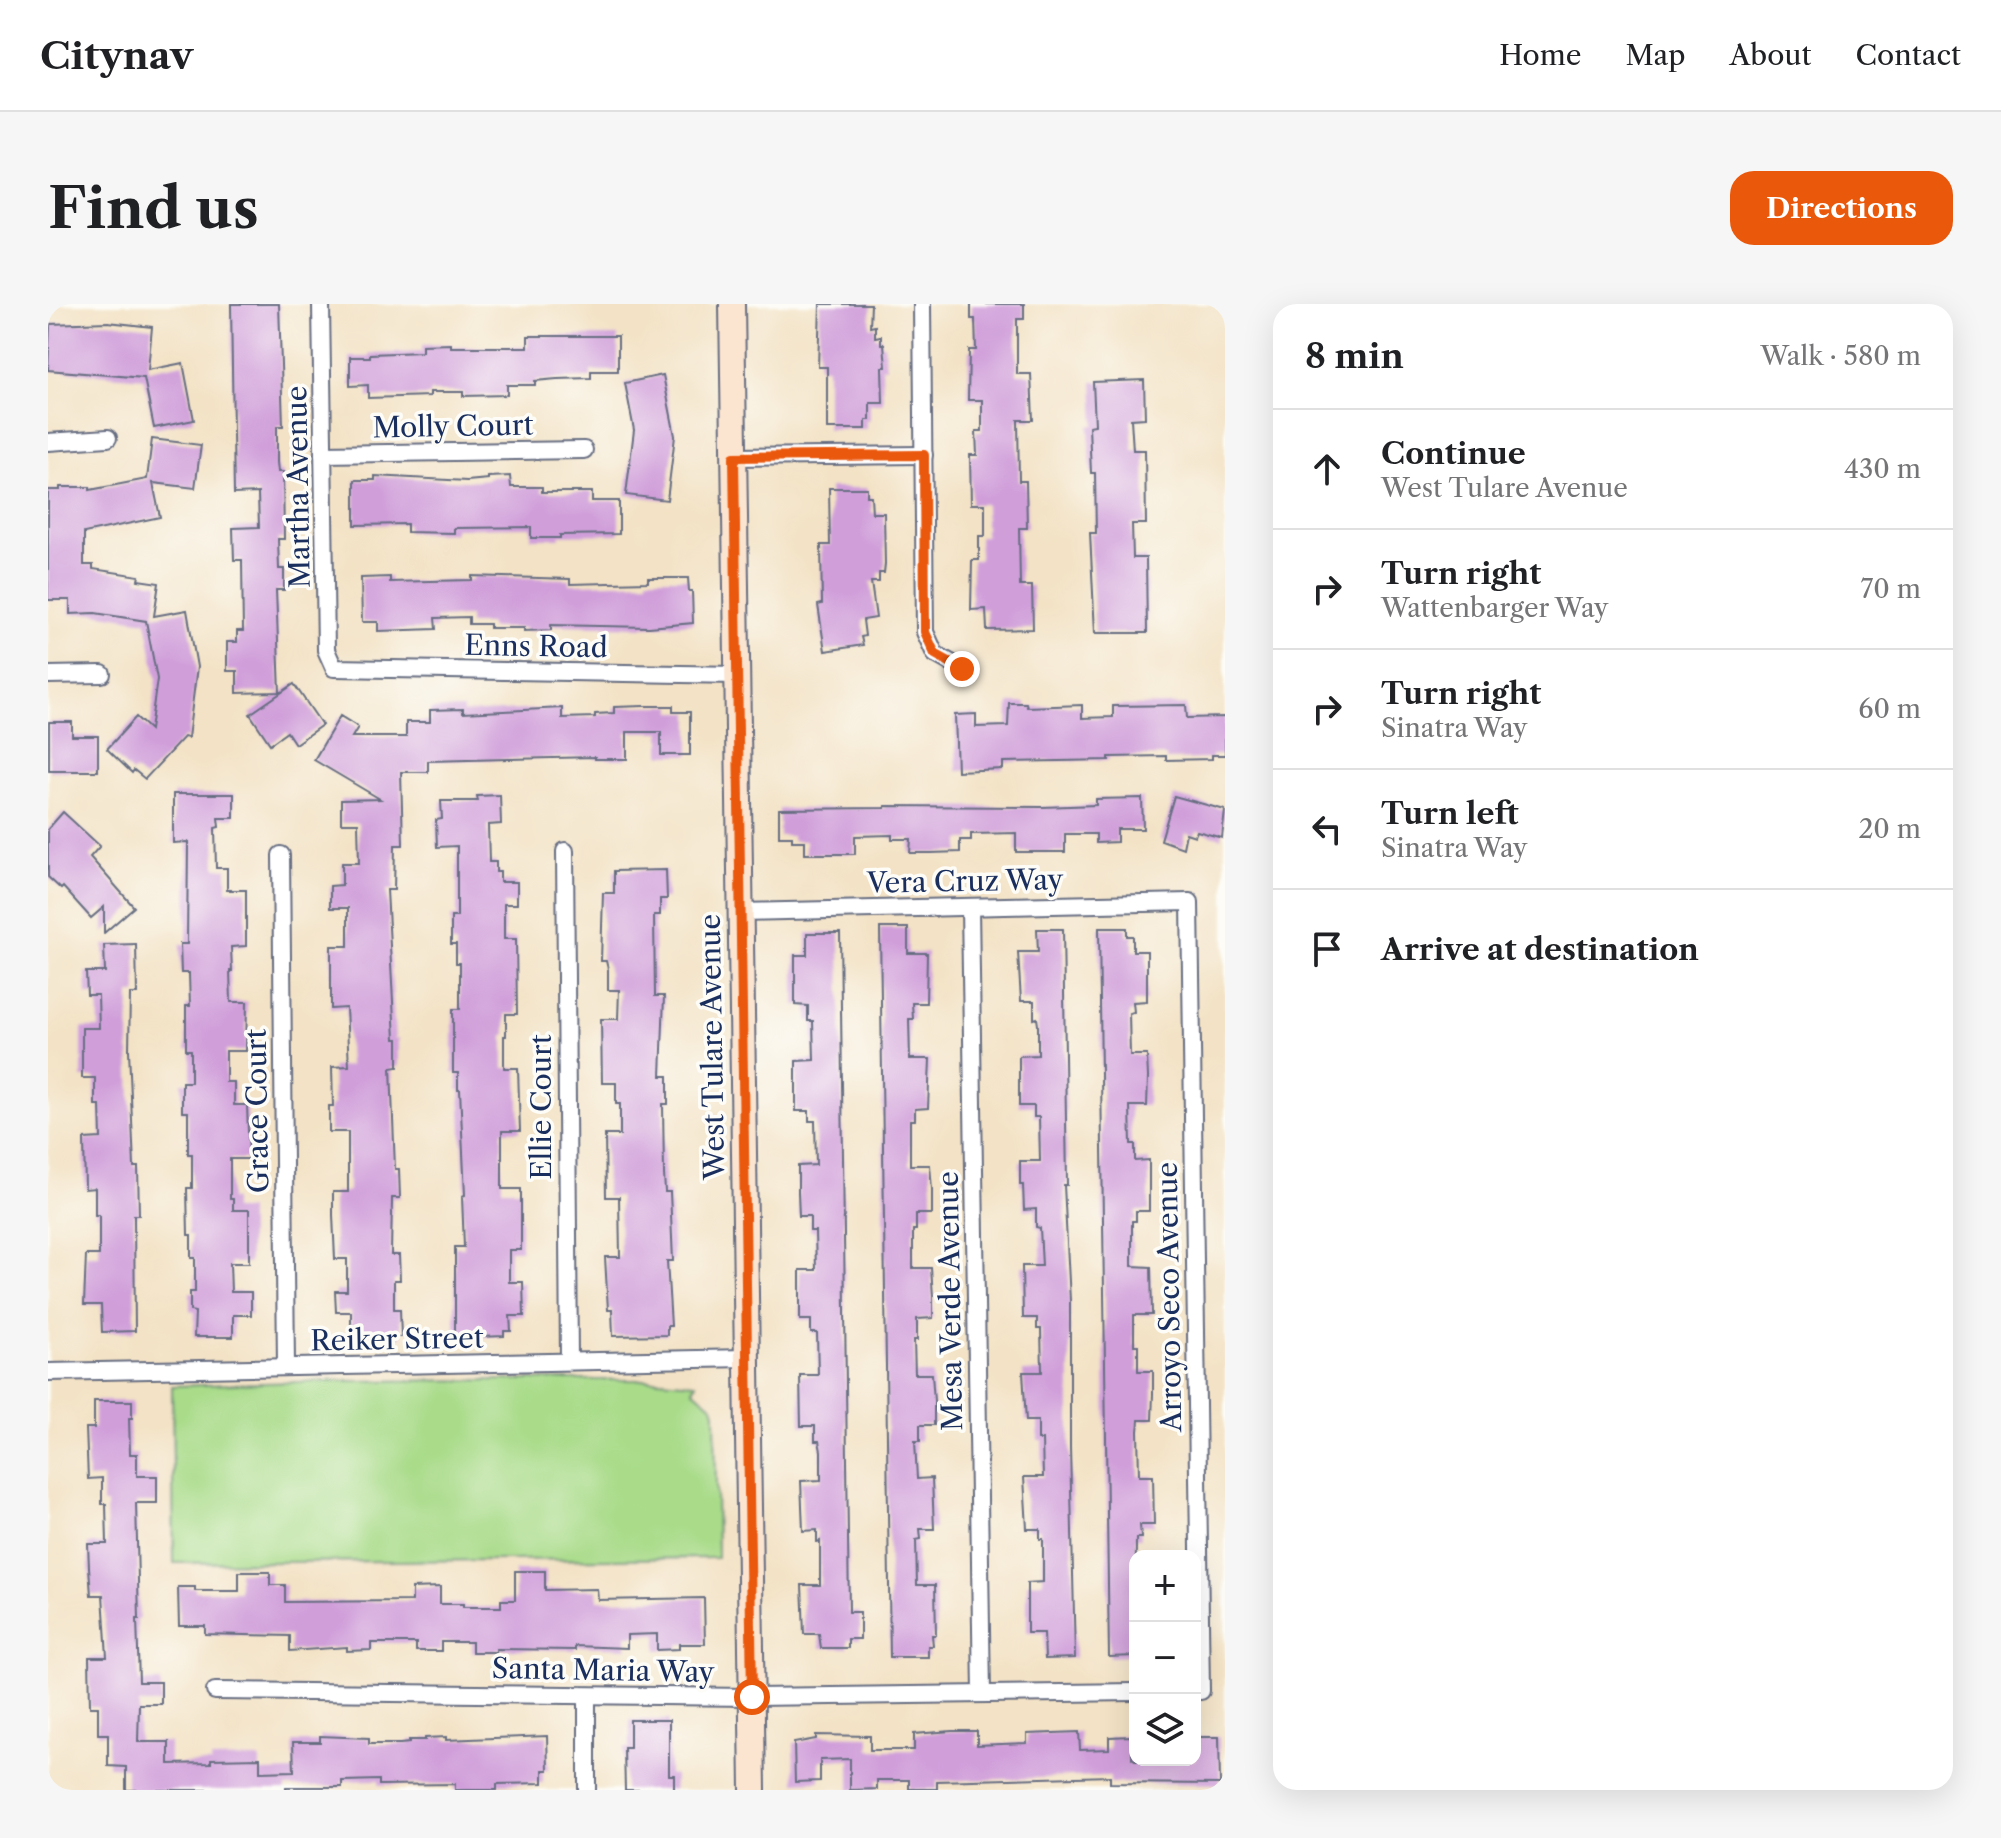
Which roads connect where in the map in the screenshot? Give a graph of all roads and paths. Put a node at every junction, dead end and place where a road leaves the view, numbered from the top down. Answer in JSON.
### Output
{"nodes":[{"id":1,"x":321,"y":304,"type":"edge"},
{"id":2,"x":732,"y":304,"type":"edge"},
{"id":3,"x":922,"y":304,"type":"edge"},
{"id":4,"x":108,"y":438,"type":"dead end"},
{"id":5,"x":48,"y":442,"type":"edge"},
{"id":6,"x":584,"y":450,"type":"dead end"},
{"id":7,"x":323,"y":454,"type":"junction"},
{"id":8,"x":924,"y":455,"type":"junction"},
{"id":9,"x":734,"y":457,"type":"junction"},
{"id":10,"x":334,"y":668,"type":"joint"},
{"id":11,"x":962,"y":669,"type":"dead end"},
{"id":12,"x":102,"y":674,"type":"dead end"},
{"id":13,"x":48,"y":675,"type":"edge"},
{"id":14,"x":737,"y":675,"type":"junction"},
{"id":15,"x":565,"y":851,"type":"dead end"},
{"id":16,"x":281,"y":855,"type":"dead end"},
{"id":17,"x":1190,"y":902,"type":"joint"},
{"id":18,"x":970,"y":907,"type":"junction"},
{"id":19,"x":740,"y":912,"type":"junction"},
{"id":20,"x":747,"y":1358,"type":"junction"},
{"id":21,"x":569,"y":1361,"type":"junction"},
{"id":22,"x":286,"y":1367,"type":"junction"},
{"id":23,"x":48,"y":1372,"type":"edge"},
{"id":24,"x":1197,"y":1622,"type":"edge"},
{"id":25,"x":215,"y":1691,"type":"dead end"},
{"id":26,"x":1129,"y":1692,"type":"edge"},
{"id":27,"x":982,"y":1694,"type":"junction"},
{"id":28,"x":587,"y":1696,"type":"junction"},
{"id":29,"x":752,"y":1697,"type":"junction"},
{"id":30,"x":587,"y":1790,"type":"edge"},
{"id":31,"x":753,"y":1790,"type":"edge"}],
"edges":[{"from":1,"to":7,"type":"street","name":"Martha Avenue"},
{"from":2,"to":9,"type":"street","name":"West Tulare Avenue"},
{"from":3,"to":8,"type":"street"},
{"from":4,"to":5,"type":"street"},
{"from":6,"to":7,"type":"street","name":"Molly Court"},
{"from":7,"to":10,"type":"street","name":"Martha Avenue"},
{"from":8,"to":9,"type":"street"},
{"from":8,"to":11,"type":"street"},
{"from":9,"to":14,"type":"street","name":"West Tulare Avenue"},
{"from":10,"to":14,"type":"street","name":"Enns Road"},
{"from":12,"to":13,"type":"street"},
{"from":14,"to":19,"type":"street","name":"West Tulare Avenue"},
{"from":15,"to":21,"type":"street","name":"Ellie Court"},
{"from":16,"to":22,"type":"street","name":"Grace Court"},
{"from":17,"to":18,"type":"street","name":"Vera Cruz Way"},
{"from":17,"to":24,"type":"street","name":"Arroyo Seco Avenue"},
{"from":18,"to":19,"type":"street","name":"Vera Cruz Way"},
{"from":18,"to":27,"type":"street","name":"Mesa Verde Avenue"},
{"from":19,"to":20,"type":"street","name":"West Tulare Avenue"},
{"from":20,"to":21,"type":"street","name":"Reiker Street"},
{"from":20,"to":29,"type":"street","name":"West Tulare Avenue"},
{"from":21,"to":22,"type":"street","name":"Reiker Street"},
{"from":22,"to":23,"type":"street","name":"Reiker Street"},
{"from":25,"to":28,"type":"street","name":"Santa Maria Way"},
{"from":26,"to":27,"type":"street","name":"Santa Maria Way"},
{"from":27,"to":29,"type":"street","name":"Santa Maria Way"},
{"from":28,"to":29,"type":"street","name":"Santa Maria Way"},
{"from":28,"to":30,"type":"street"},
{"from":29,"to":31,"type":"street","name":"West Tulare Avenue"}]}
